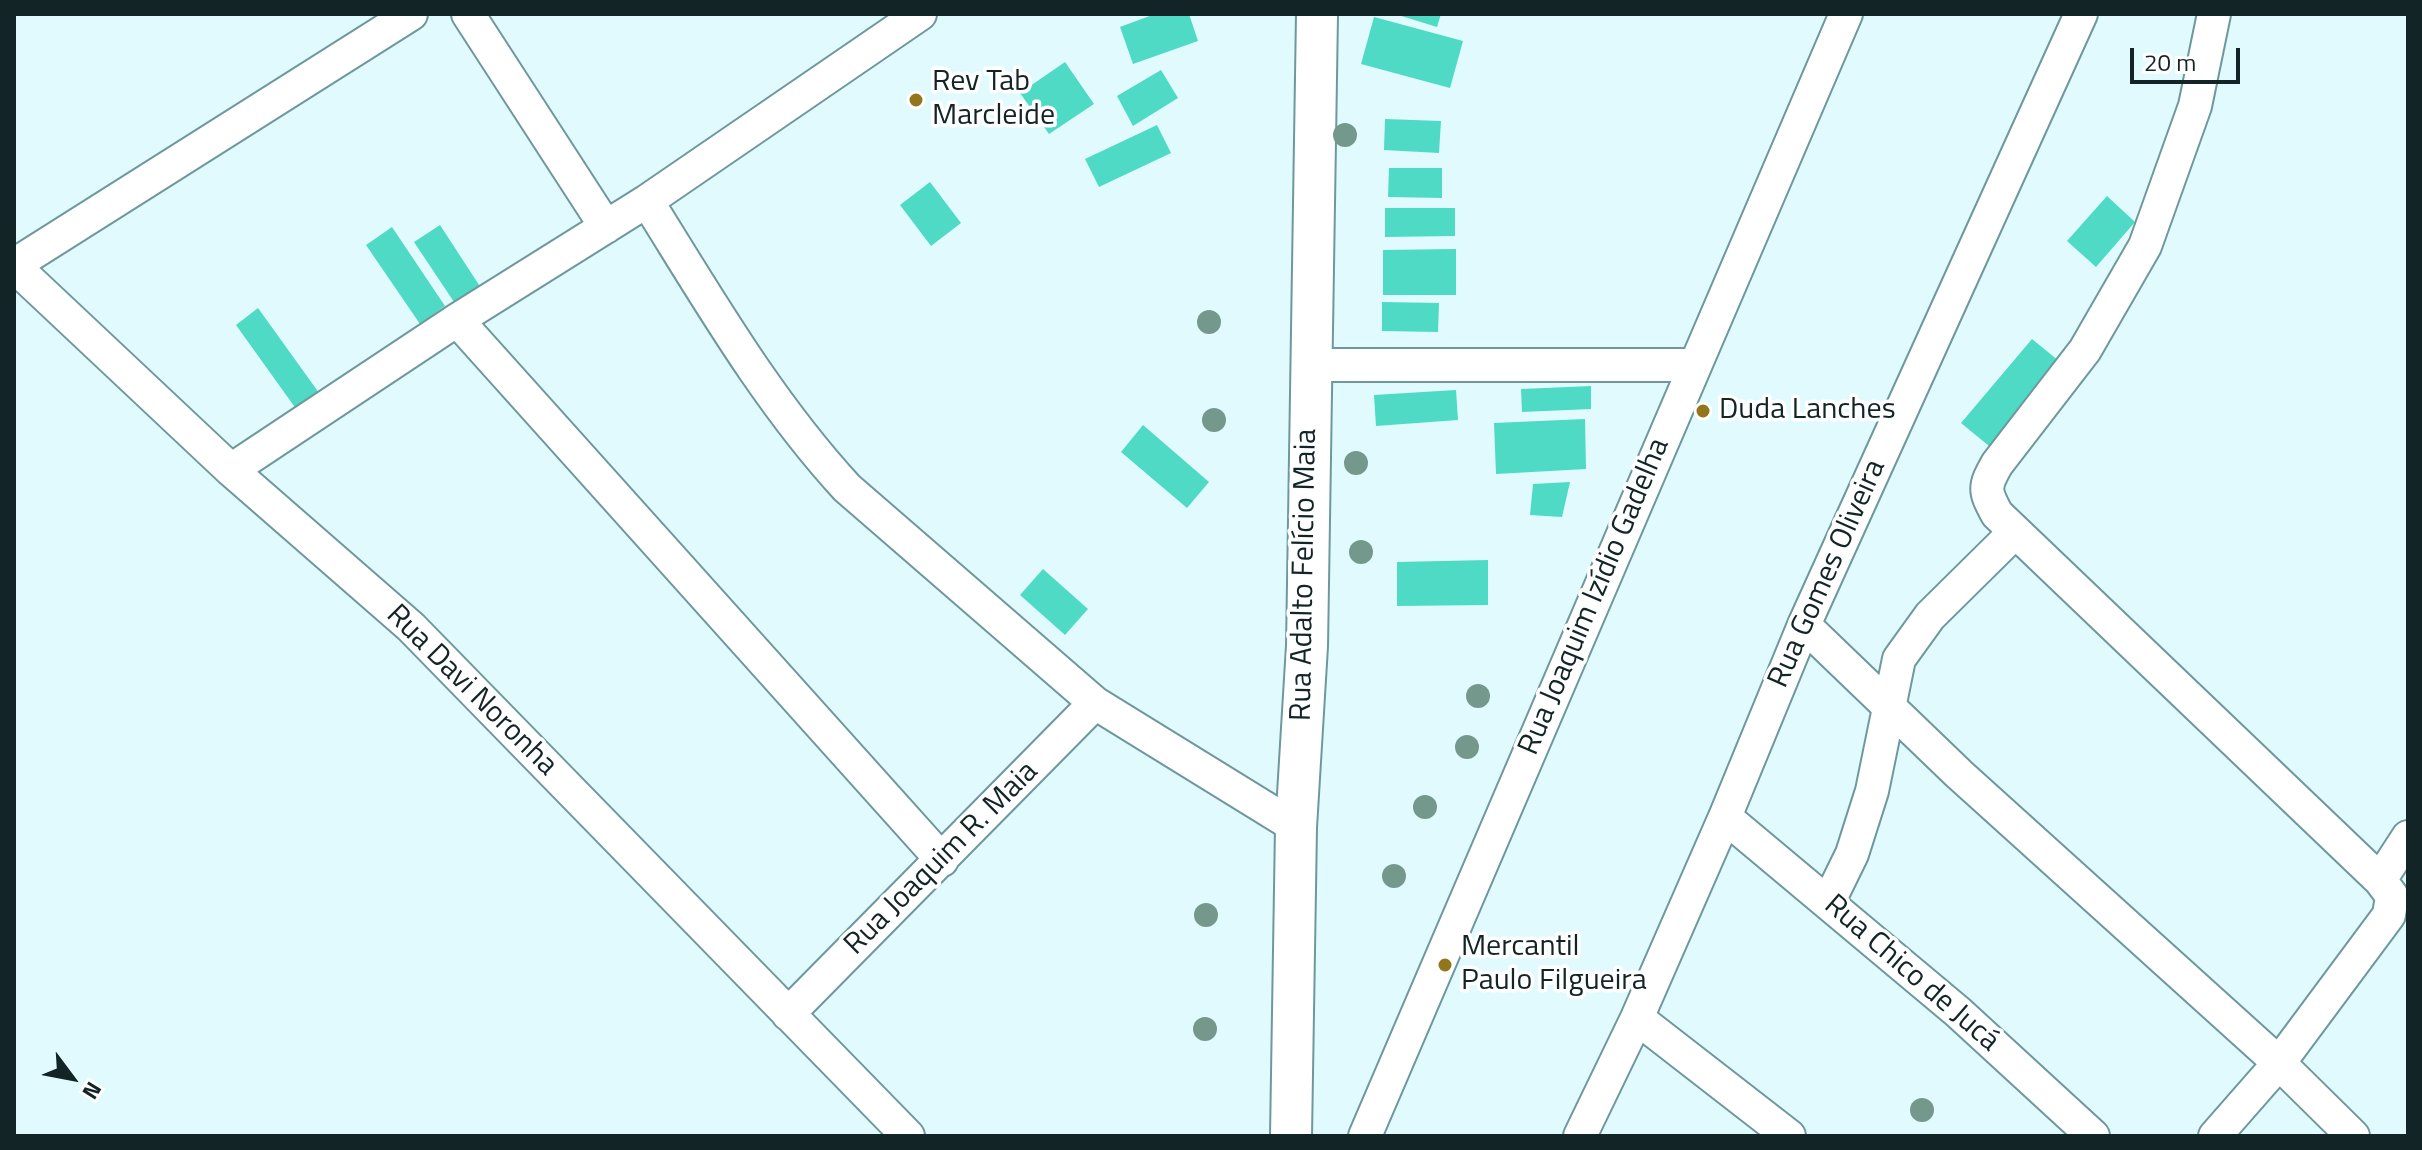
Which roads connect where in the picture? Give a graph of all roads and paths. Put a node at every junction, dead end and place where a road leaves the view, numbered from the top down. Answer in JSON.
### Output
{"nodes":[{"id":1,"x":411,"y":14,"type":"edge"},
{"id":2,"x":468,"y":14,"type":"edge"},
{"id":3,"x":920,"y":14,"type":"edge"},
{"id":4,"x":1317,"y":14,"type":"edge"},
{"id":5,"x":1846,"y":14,"type":"edge"},
{"id":6,"x":2081,"y":14,"type":"edge"},
{"id":7,"x":2214,"y":14,"type":"edge"},
{"id":8,"x":647,"y":201,"type":"junction"},
{"id":9,"x":606,"y":227,"type":"junction"},
{"id":10,"x":14,"y":266,"type":"edge"},
{"id":11,"x":457,"y":320,"type":"junction"},
{"id":12,"x":1310,"y":365,"type":"junction"},
{"id":13,"x":1695,"y":365,"type":"junction"},
{"id":14,"x":231,"y":470,"type":"junction"},
{"id":15,"x":2015,"y":532,"type":"junction"},
{"id":16,"x":1804,"y":625,"type":"junction"},
{"id":17,"x":1095,"y":703,"type":"junction"},
{"id":18,"x":1888,"y":705,"type":"junction"},
{"id":19,"x":1725,"y":817,"type":"junction"},
{"id":20,"x":1296,"y":827,"type":"junction"},
{"id":21,"x":2408,"y":837,"type":"edge"},
{"id":22,"x":942,"y":860,"type":"junction"},
{"id":23,"x":2380,"y":880,"type":"junction"},
{"id":24,"x":1828,"y":903,"type":"junction"},
{"id":25,"x":788,"y":1014,"type":"junction"},
{"id":26,"x":1637,"y":1018,"type":"junction"},
{"id":27,"x":2279,"y":1063,"type":"junction"},
{"id":28,"x":908,"y":1136,"type":"edge"},
{"id":29,"x":1291,"y":1136,"type":"edge"},
{"id":30,"x":1365,"y":1136,"type":"edge"},
{"id":31,"x":1580,"y":1136,"type":"edge"},
{"id":32,"x":1789,"y":1136,"type":"edge"},
{"id":33,"x":2093,"y":1136,"type":"edge"},
{"id":34,"x":2215,"y":1136,"type":"edge"},
{"id":35,"x":2353,"y":1136,"type":"edge"}],
"edges":[{"from":1,"to":10,"type":"street"},
{"from":2,"to":9,"type":"street"},
{"from":3,"to":8,"type":"street"},
{"from":4,"to":12,"type":"street","name":"Rua Adalto Felício Maia"},
{"from":5,"to":13,"type":"street","name":"Rua Joaquim Izídio Gadelha"},
{"from":6,"to":16,"type":"street","name":"Rua Gomes Oliveira"},
{"from":7,"to":15,"type":"street"},
{"from":8,"to":9,"type":"street"},
{"from":8,"to":17,"type":"street"},
{"from":9,"to":11,"type":"street"},
{"from":10,"to":14,"type":"street","name":"Rua Davi Noronha"},
{"from":11,"to":14,"type":"street"},
{"from":11,"to":22,"type":"street"},
{"from":12,"to":13,"type":"street"},
{"from":12,"to":20,"type":"street","name":"Rua Adalto Felício Maia"},
{"from":13,"to":30,"type":"street","name":"Rua Joaquim Izídio Gadelha"},
{"from":14,"to":25,"type":"street","name":"Rua Davi Noronha"},
{"from":15,"to":18,"type":"street"},
{"from":15,"to":23,"type":"street"},
{"from":16,"to":18,"type":"street"},
{"from":16,"to":19,"type":"street","name":"Rua Gomes Oliveira"},
{"from":17,"to":20,"type":"street"},
{"from":17,"to":22,"type":"street","name":"Rua Joaquim R. Maia"},
{"from":18,"to":24,"type":"street"},
{"from":18,"to":27,"type":"street"},
{"from":19,"to":24,"type":"street","name":"Rua Chico de Jucá"},
{"from":19,"to":26,"type":"street","name":"Rua Gomes Oliveira"},
{"from":20,"to":29,"type":"street","name":"Rua Adalto Felício Maia"},
{"from":21,"to":23,"type":"street"},
{"from":22,"to":25,"type":"street","name":"Rua Joaquim R. Maia"},
{"from":23,"to":27,"type":"street"},
{"from":24,"to":33,"type":"street","name":"Rua Chico de Jucá"},
{"from":25,"to":28,"type":"street","name":"Rua Davi Noronha"},
{"from":26,"to":31,"type":"street","name":"Rua Gomes Oliveira"},
{"from":26,"to":32,"type":"street"},
{"from":27,"to":34,"type":"street"},
{"from":27,"to":35,"type":"street"}]}
